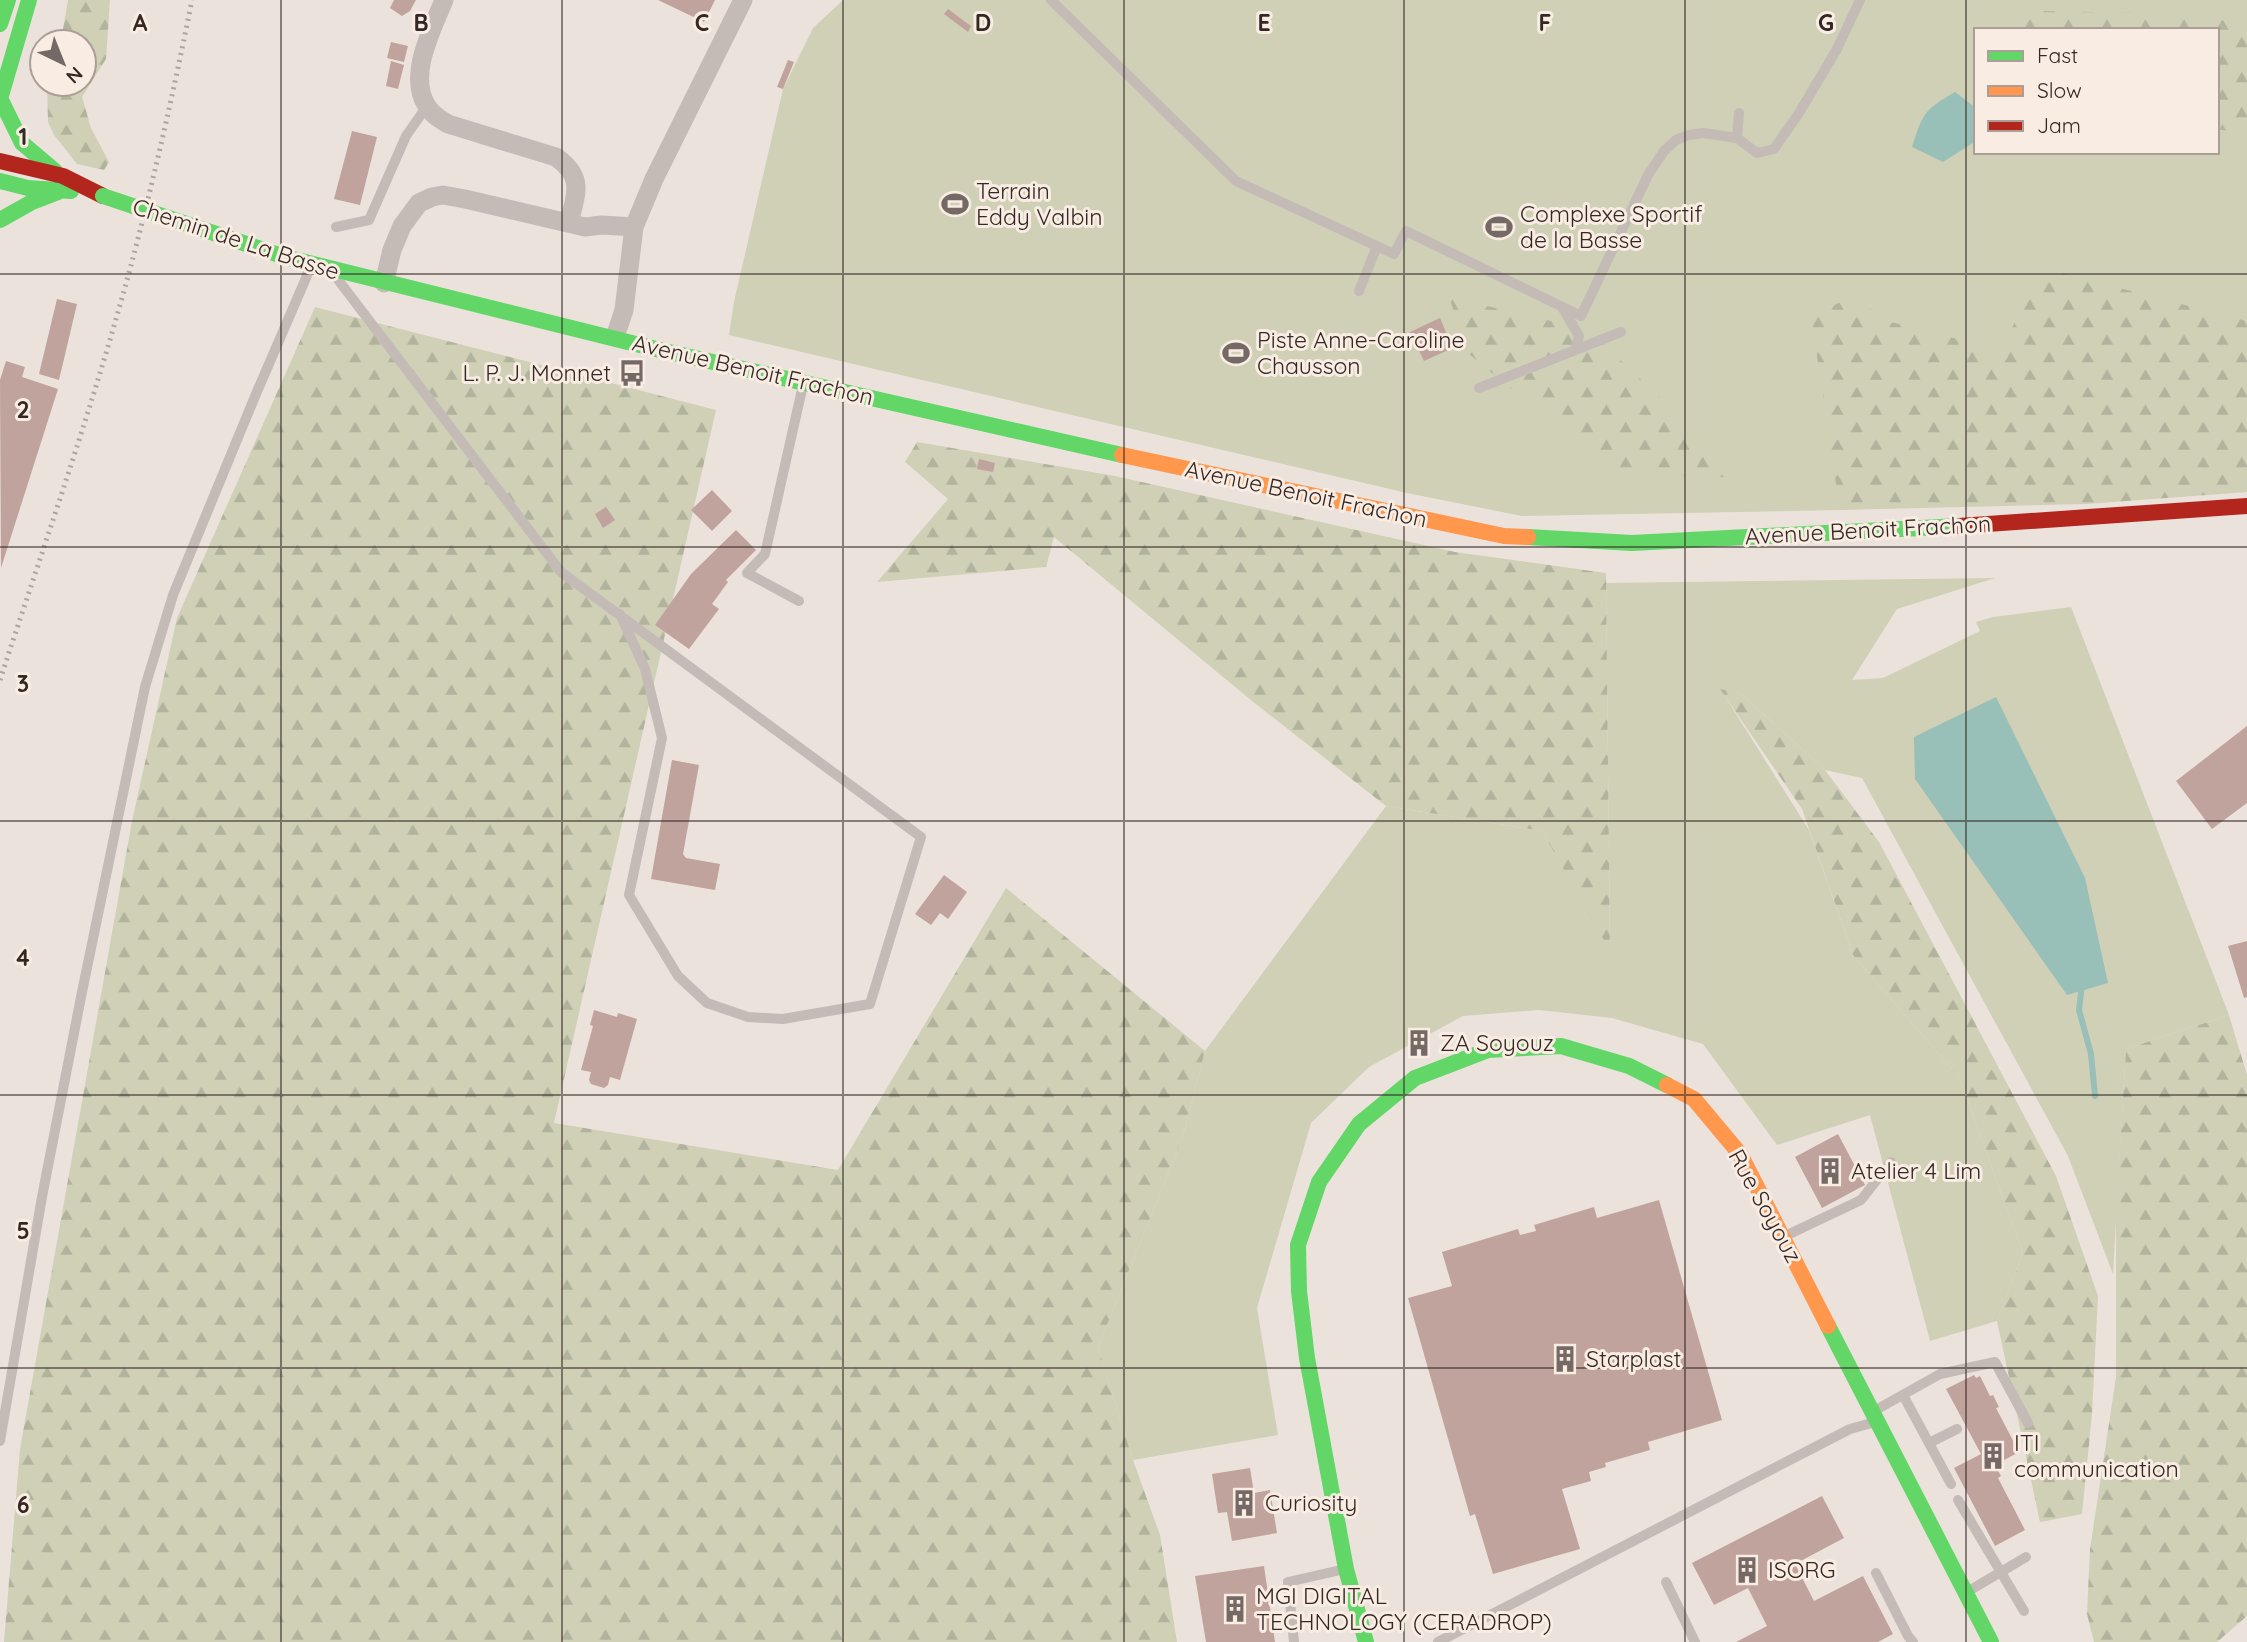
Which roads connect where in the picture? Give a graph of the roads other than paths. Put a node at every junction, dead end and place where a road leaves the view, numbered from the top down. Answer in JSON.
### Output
{"nodes":[{"id":1,"x":8,"y":0,"type":"edge"},
{"id":2,"x":29,"y":0,"type":"edge"},
{"id":3,"x":443,"y":0,"type":"edge"},
{"id":4,"x":743,"y":0,"type":"edge"},
{"id":5,"x":1051,"y":0,"type":"edge"},
{"id":6,"x":1860,"y":0,"type":"edge"},
{"id":7,"x":0,"y":24,"type":"edge"},
{"id":8,"x":0,"y":99,"type":"edge"},
{"id":9,"x":426,"y":106,"type":"junction"},
{"id":10,"x":1739,"y":113,"type":"dead end"},
{"id":11,"x":1737,"y":138,"type":"junction"},
{"id":12,"x":0,"y":161,"type":"edge"},
{"id":13,"x":0,"y":181,"type":"edge"},
{"id":14,"x":61,"y":184,"type":"junction"},
{"id":15,"x":0,"y":220,"type":"edge"},
{"id":16,"x":569,"y":223,"type":"junction"},
{"id":17,"x":336,"y":227,"type":"dead end"},
{"id":18,"x":634,"y":227,"type":"junction"},
{"id":19,"x":1377,"y":246,"type":"junction"},
{"id":20,"x":310,"y":264,"type":"junction"},
{"id":21,"x":331,"y":270,"type":"junction"},
{"id":22,"x":384,"y":283,"type":"junction"},
{"id":23,"x":1359,"y":291,"type":"dead end"},
{"id":24,"x":1562,"y":306,"type":"junction"},
{"id":25,"x":1621,"y":332,"type":"dead end"},
{"id":26,"x":615,"y":337,"type":"junction"},
{"id":27,"x":1576,"y":350,"type":"junction"},
{"id":28,"x":803,"y":383,"type":"junction"},
{"id":29,"x":1479,"y":388,"type":"dead end"},
{"id":30,"x":2247,"y":506,"type":"edge"},
{"id":31,"x":799,"y":601,"type":"dead end"},
{"id":32,"x":620,"y":614,"type":"junction"},
{"id":33,"x":1891,"y":1162,"type":"dead end"},
{"id":34,"x":1783,"y":1237,"type":"junction"},
{"id":35,"x":1903,"y":1395,"type":"junction"},
{"id":36,"x":1876,"y":1416,"type":"junction"},
{"id":37,"x":2028,"y":1423,"type":"dead end"},
{"id":38,"x":1957,"y":1429,"type":"dead end"},
{"id":39,"x":0,"y":1441,"type":"edge"},
{"id":40,"x":1929,"y":1443,"type":"junction"},
{"id":41,"x":1951,"y":1484,"type":"dead end"},
{"id":42,"x":1958,"y":1500,"type":"dead end"},
{"id":43,"x":2026,"y":1557,"type":"dead end"},
{"id":44,"x":1346,"y":1569,"type":"junction"},
{"id":45,"x":1876,"y":1573,"type":"dead end"},
{"id":46,"x":2000,"y":1573,"type":"junction"},
{"id":47,"x":1666,"y":1582,"type":"dead end"},
{"id":48,"x":1966,"y":1593,"type":"junction"},
{"id":49,"x":2024,"y":1611,"type":"dead end"},
{"id":50,"x":1294,"y":1642,"type":"edge"},
{"id":51,"x":1366,"y":1642,"type":"edge"},
{"id":52,"x":1438,"y":1642,"type":"edge"},
{"id":53,"x":1695,"y":1642,"type":"edge"},
{"id":54,"x":1913,"y":1642,"type":"edge"},
{"id":55,"x":1992,"y":1642,"type":"edge"}],
"edges":[{"from":1,"to":7,"type":"main road"},
{"from":2,"to":8,"type":"main road"},
{"from":3,"to":9,"type":"street"},
{"from":4,"to":18,"type":"street"},
{"from":5,"to":19,"type":"lane"},
{"from":6,"to":11,"type":"lane"},
{"from":8,"to":14,"type":"main road"},
{"from":9,"to":16,"type":"street"},
{"from":9,"to":17,"type":"lane"},
{"from":10,"to":11,"type":"lane"},
{"from":11,"to":24,"type":"lane"},
{"from":12,"to":14,"type":"main road","name":"Chemin de La Basse"},
{"from":13,"to":14,"type":"main road","name":"Chemin de La Basse"},
{"from":14,"to":15,"type":"main road"},
{"from":14,"to":20,"type":"main road","name":"Chemin de La Basse","bridge":true},
{"from":16,"to":18,"type":"street"},
{"from":16,"to":22,"type":"street"},
{"from":18,"to":26,"type":"street"},
{"from":19,"to":23,"type":"lane"},
{"from":19,"to":24,"type":"lane"},
{"from":20,"to":21,"type":"main road","name":"Chemin de La Basse"},
{"from":20,"to":39,"type":"lane"},
{"from":21,"to":22,"type":"main road","name":"Chemin de La Basse"},
{"from":21,"to":32,"type":"lane"},
{"from":22,"to":26,"type":"main road","name":"Avenue Benoit Frachon"},
{"from":24,"to":27,"type":"lane"},
{"from":25,"to":27,"type":"lane"},
{"from":26,"to":28,"type":"main road","name":"Avenue Benoit Frachon"},
{"from":27,"to":29,"type":"lane"},
{"from":28,"to":30,"type":"main road","name":"Avenue Benoit Frachon"},
{"from":28,"to":31,"type":"lane"},
{"from":32,"to":32,"type":"lane"},
{"from":33,"to":34,"type":"lane"},
{"from":34,"to":36,"type":"main road","name":"Rue Soyouz"},
{"from":34,"to":44,"type":"main road","name":"Rue Soyouz"},
{"from":35,"to":36,"type":"lane"},
{"from":35,"to":37,"type":"lane"},
{"from":35,"to":40,"type":"lane"},
{"from":36,"to":48,"type":"main road","name":"Rue Soyouz"},
{"from":36,"to":52,"type":"lane"},
{"from":38,"to":40,"type":"lane"},
{"from":40,"to":41,"type":"lane"},
{"from":42,"to":46,"type":"lane"},
{"from":43,"to":46,"type":"lane"},
{"from":44,"to":50,"type":"lane"},
{"from":44,"to":51,"type":"main road","name":"Rue Soyouz"},
{"from":45,"to":54,"type":"lane"},
{"from":46,"to":48,"type":"lane"},
{"from":46,"to":49,"type":"lane"},
{"from":47,"to":53,"type":"lane"},
{"from":48,"to":55,"type":"main road","name":"Rue Soyouz"}]}
